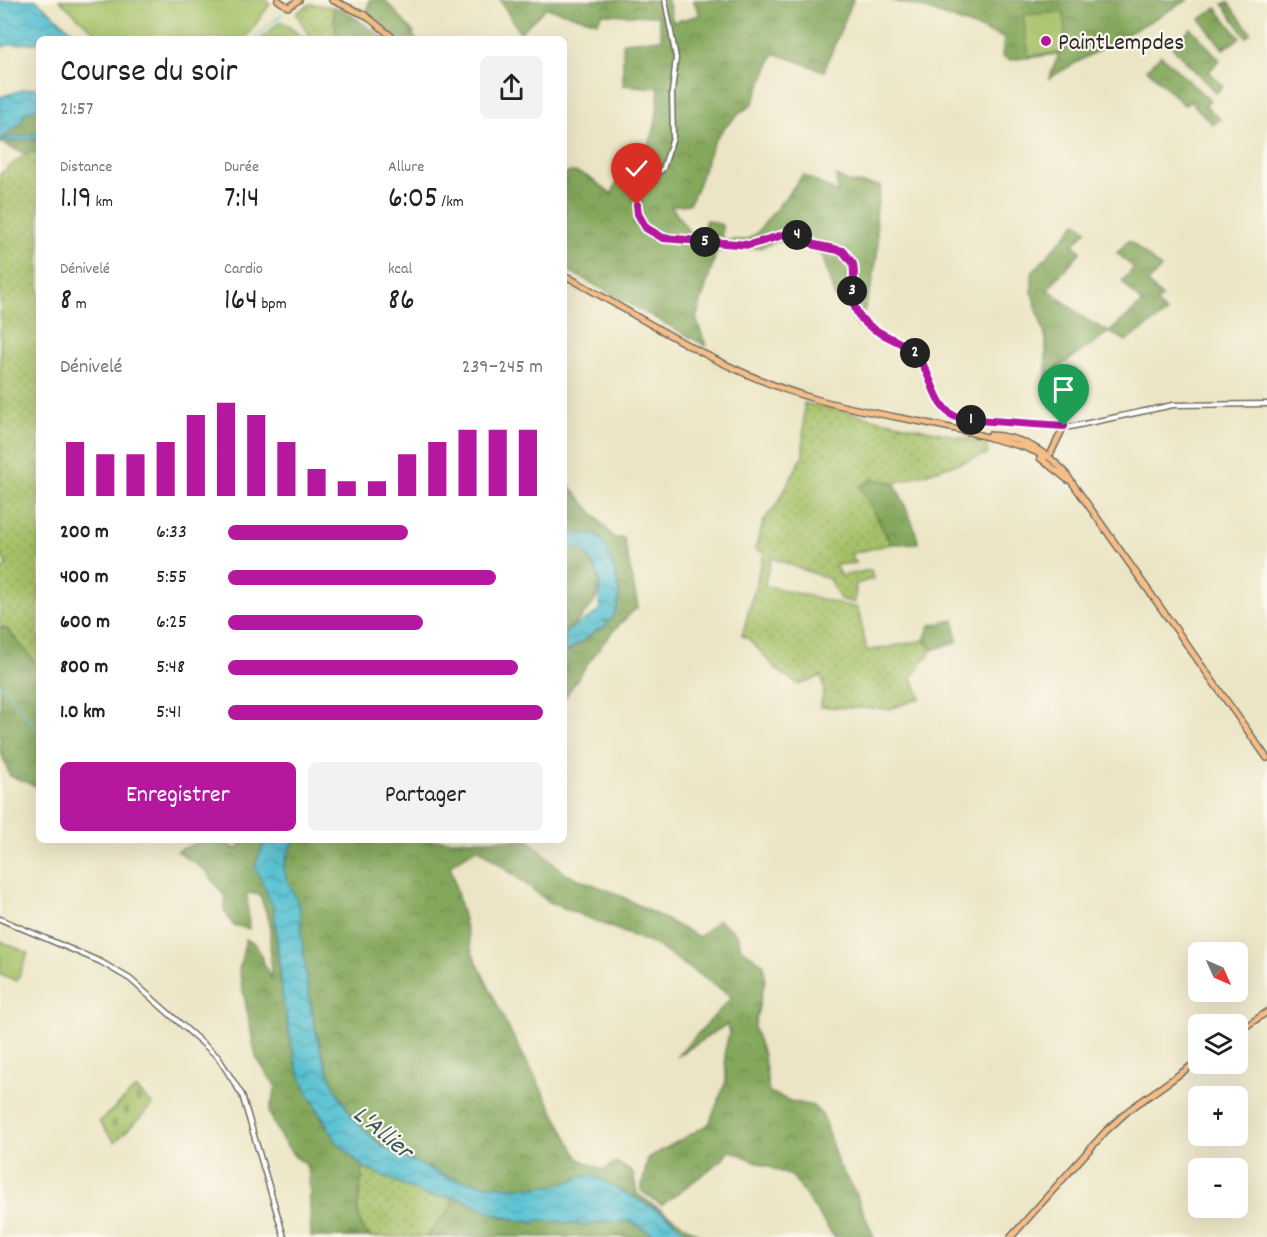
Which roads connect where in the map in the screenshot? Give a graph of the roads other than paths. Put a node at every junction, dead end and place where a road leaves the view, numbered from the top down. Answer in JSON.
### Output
{"nodes":[{"id":1,"x":278,"y":0,"type":"edge"},
{"id":2,"x":300,"y":0,"type":"edge"},
{"id":3,"x":332,"y":0,"type":"edge"},
{"id":4,"x":665,"y":0,"type":"edge"},
{"id":5,"x":391,"y":36,"type":"edge"},
{"id":6,"x":567,"y":277,"type":"edge"},
{"id":7,"x":1267,"y":404,"type":"edge"},
{"id":8,"x":1064,"y":426,"type":"junction"},
{"id":9,"x":985,"y":435,"type":"junction"},
{"id":10,"x":1045,"y":458,"type":"junction"},
{"id":11,"x":1267,"y":758,"type":"edge"},
{"id":12,"x":0,"y":919,"type":"edge"},
{"id":13,"x":1267,"y":1012,"type":"edge"},
{"id":14,"x":1248,"y":1025,"type":"edge"},
{"id":15,"x":1188,"y":1068,"type":"edge"},
{"id":16,"x":284,"y":1237,"type":"edge"},
{"id":17,"x":1011,"y":1237,"type":"edge"}],
"edges":[{"from":1,"to":2,"type":"main road"},
{"from":3,"to":5,"type":"main road"},
{"from":4,"to":8,"type":"street"},
{"from":6,"to":9,"type":"main road"},
{"from":7,"to":8,"type":"street"},
{"from":8,"to":10,"type":"main road"},
{"from":9,"to":10,"type":"main road"},
{"from":9,"to":10,"type":"main road"},
{"from":10,"to":11,"type":"main road"},
{"from":12,"to":16,"type":"street"},
{"from":13,"to":14,"type":"main road"},
{"from":15,"to":17,"type":"main road"}]}
